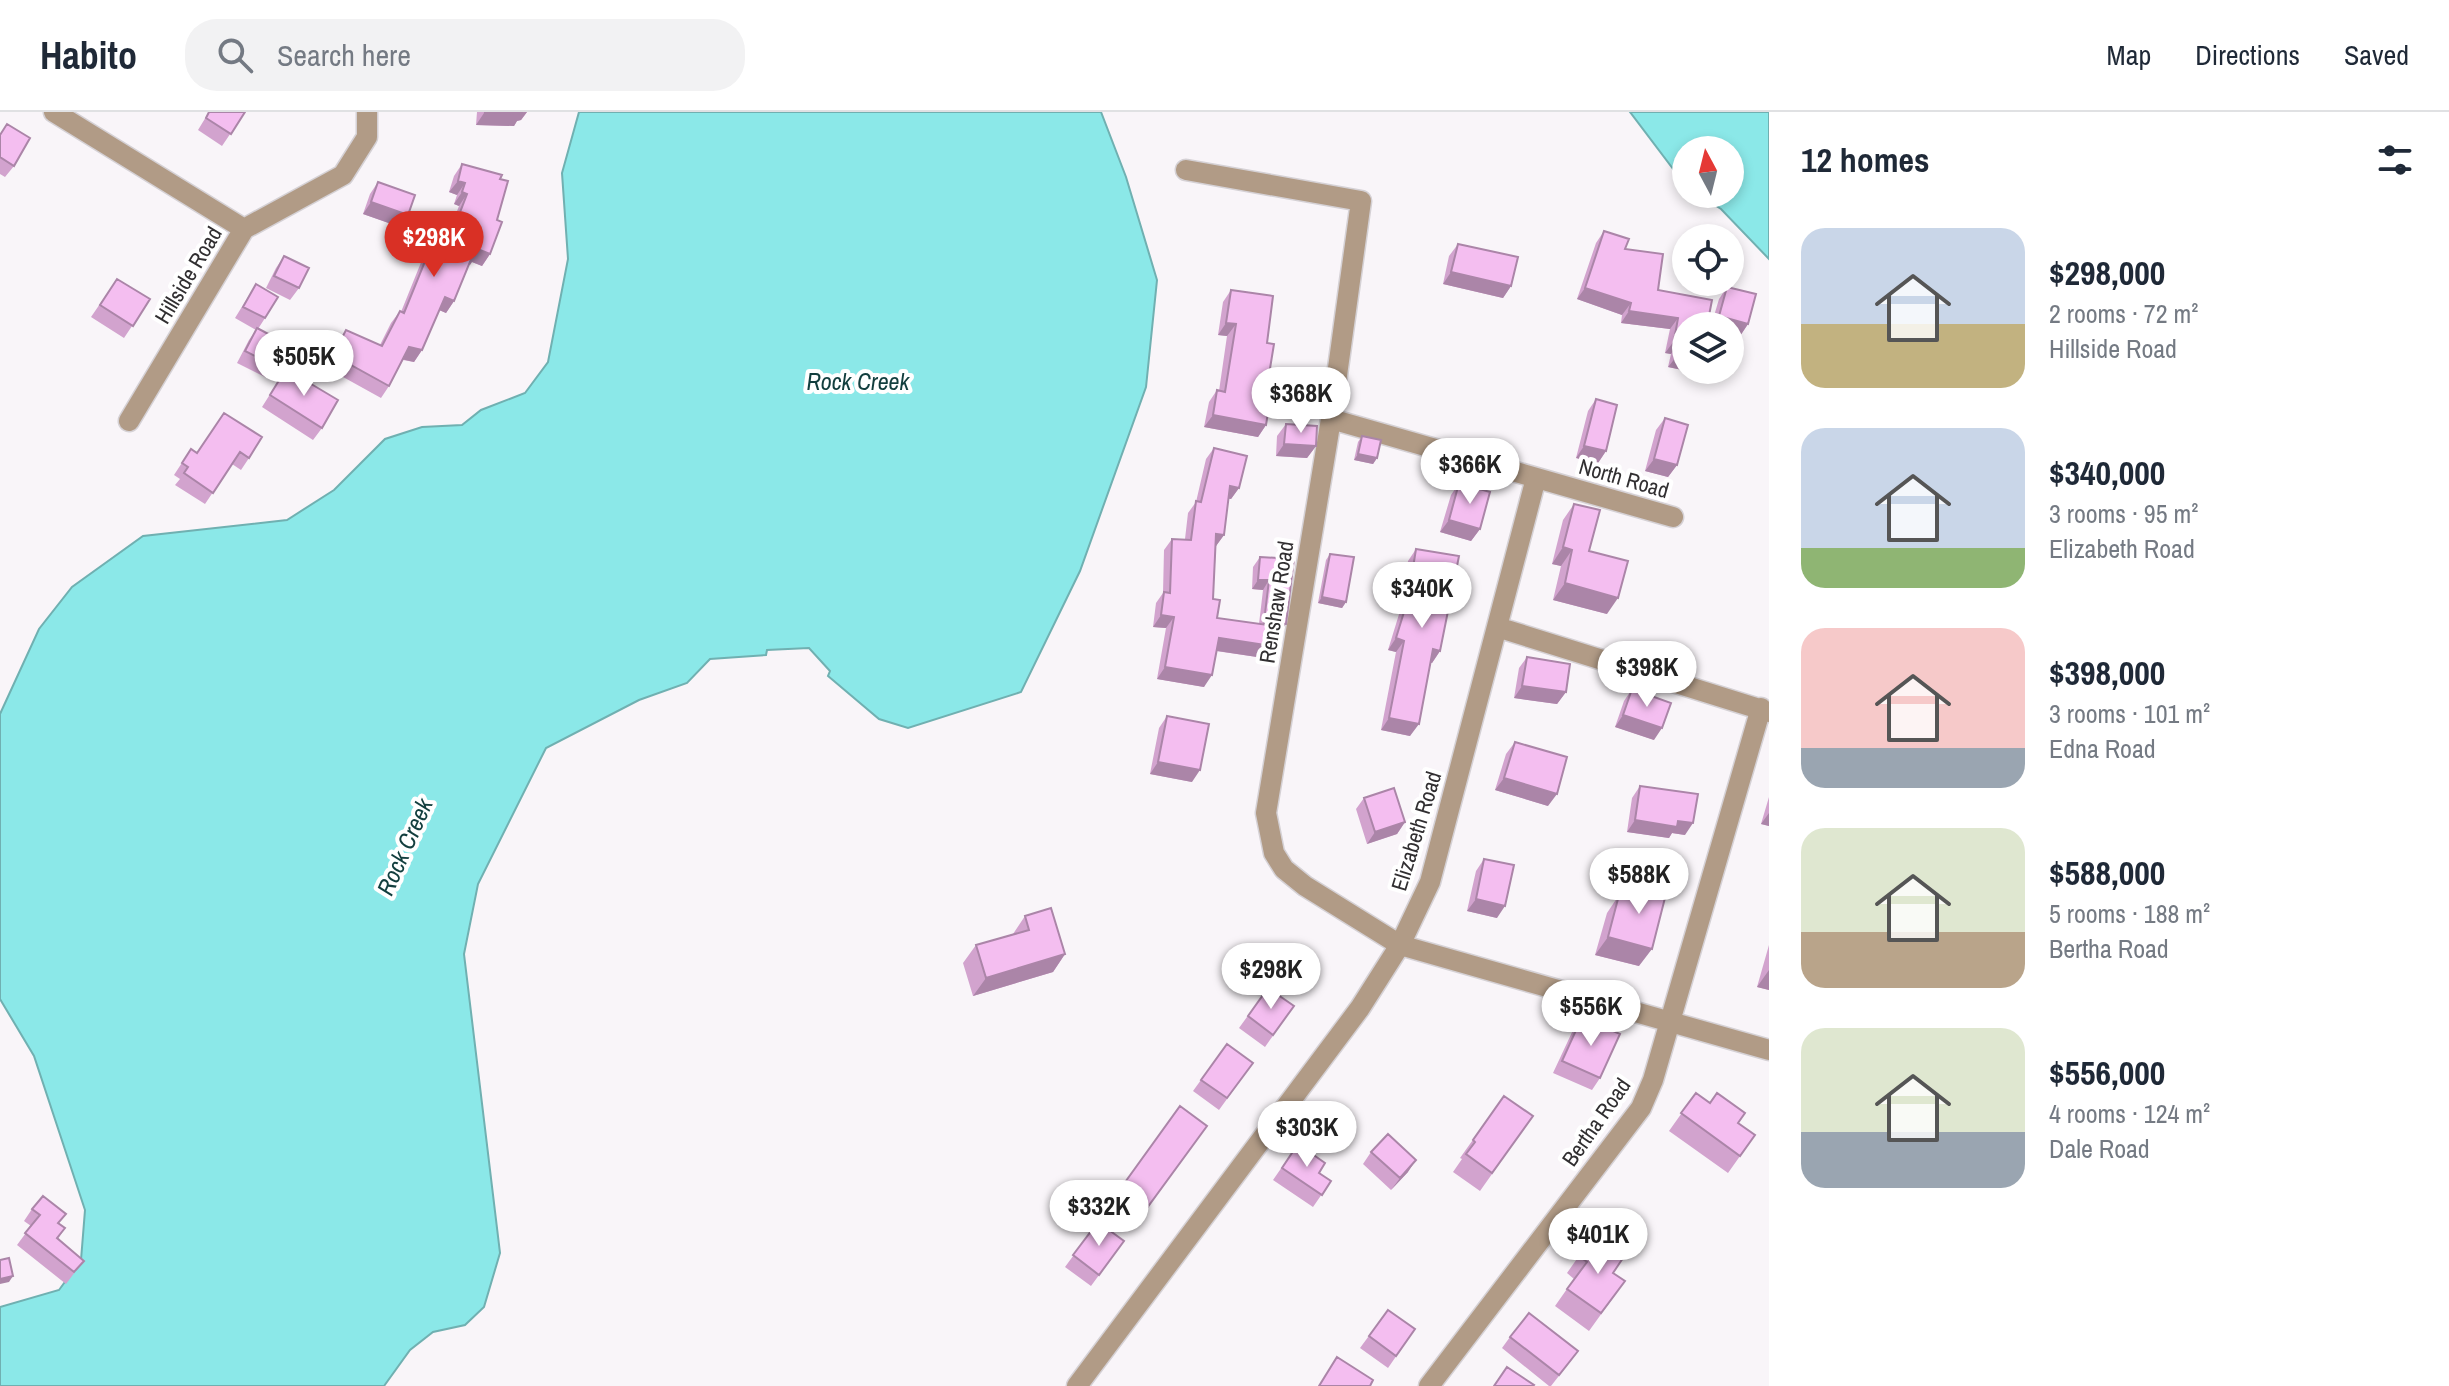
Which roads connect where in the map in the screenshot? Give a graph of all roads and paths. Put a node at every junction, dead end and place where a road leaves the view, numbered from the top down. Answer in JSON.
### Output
{"nodes":[{"id":1,"x":54,"y":112,"type":"edge"},
{"id":2,"x":367,"y":112,"type":"edge"},
{"id":3,"x":1186,"y":170,"type":"dead end"},
{"id":4,"x":244,"y":229,"type":"junction"},
{"id":5,"x":1331,"y":419,"type":"junction"},
{"id":6,"x":129,"y":421,"type":"dead end"},
{"id":7,"x":1536,"y":478,"type":"junction"},
{"id":8,"x":1673,"y":517,"type":"dead end"},
{"id":9,"x":1497,"y":627,"type":"junction"},
{"id":10,"x":1765,"y":710,"type":"edge"},
{"id":11,"x":1400,"y":945,"type":"junction"},
{"id":12,"x":1670,"y":1023,"type":"junction"},
{"id":13,"x":1769,"y":1050,"type":"edge"},
{"id":14,"x":1077,"y":1386,"type":"edge"},
{"id":15,"x":1429,"y":1386,"type":"edge"}],
"edges":[{"from":1,"to":4,"type":"street"},
{"from":2,"to":4,"type":"street","name":"Hillside Road"},
{"from":3,"to":5,"type":"street","name":"Renshaw Road"},
{"from":4,"to":6,"type":"street","name":"Hillside Road"},
{"from":5,"to":7,"type":"street","name":"North Road"},
{"from":5,"to":11,"type":"street","name":"Renshaw Road"},
{"from":7,"to":8,"type":"street","name":"North Road"},
{"from":7,"to":9,"type":"street","name":"Elizabeth Road"},
{"from":9,"to":10,"type":"street"},
{"from":9,"to":11,"type":"street","name":"Elizabeth Road"},
{"from":10,"to":12,"type":"street","name":"Bertha Road"},
{"from":11,"to":12,"type":"street","name":"Renshaw Road"},
{"from":11,"to":14,"type":"street","name":"Elizabeth Road"},
{"from":12,"to":13,"type":"street","name":"Renshaw Road"},
{"from":12,"to":15,"type":"street","name":"Bertha Road"}]}
